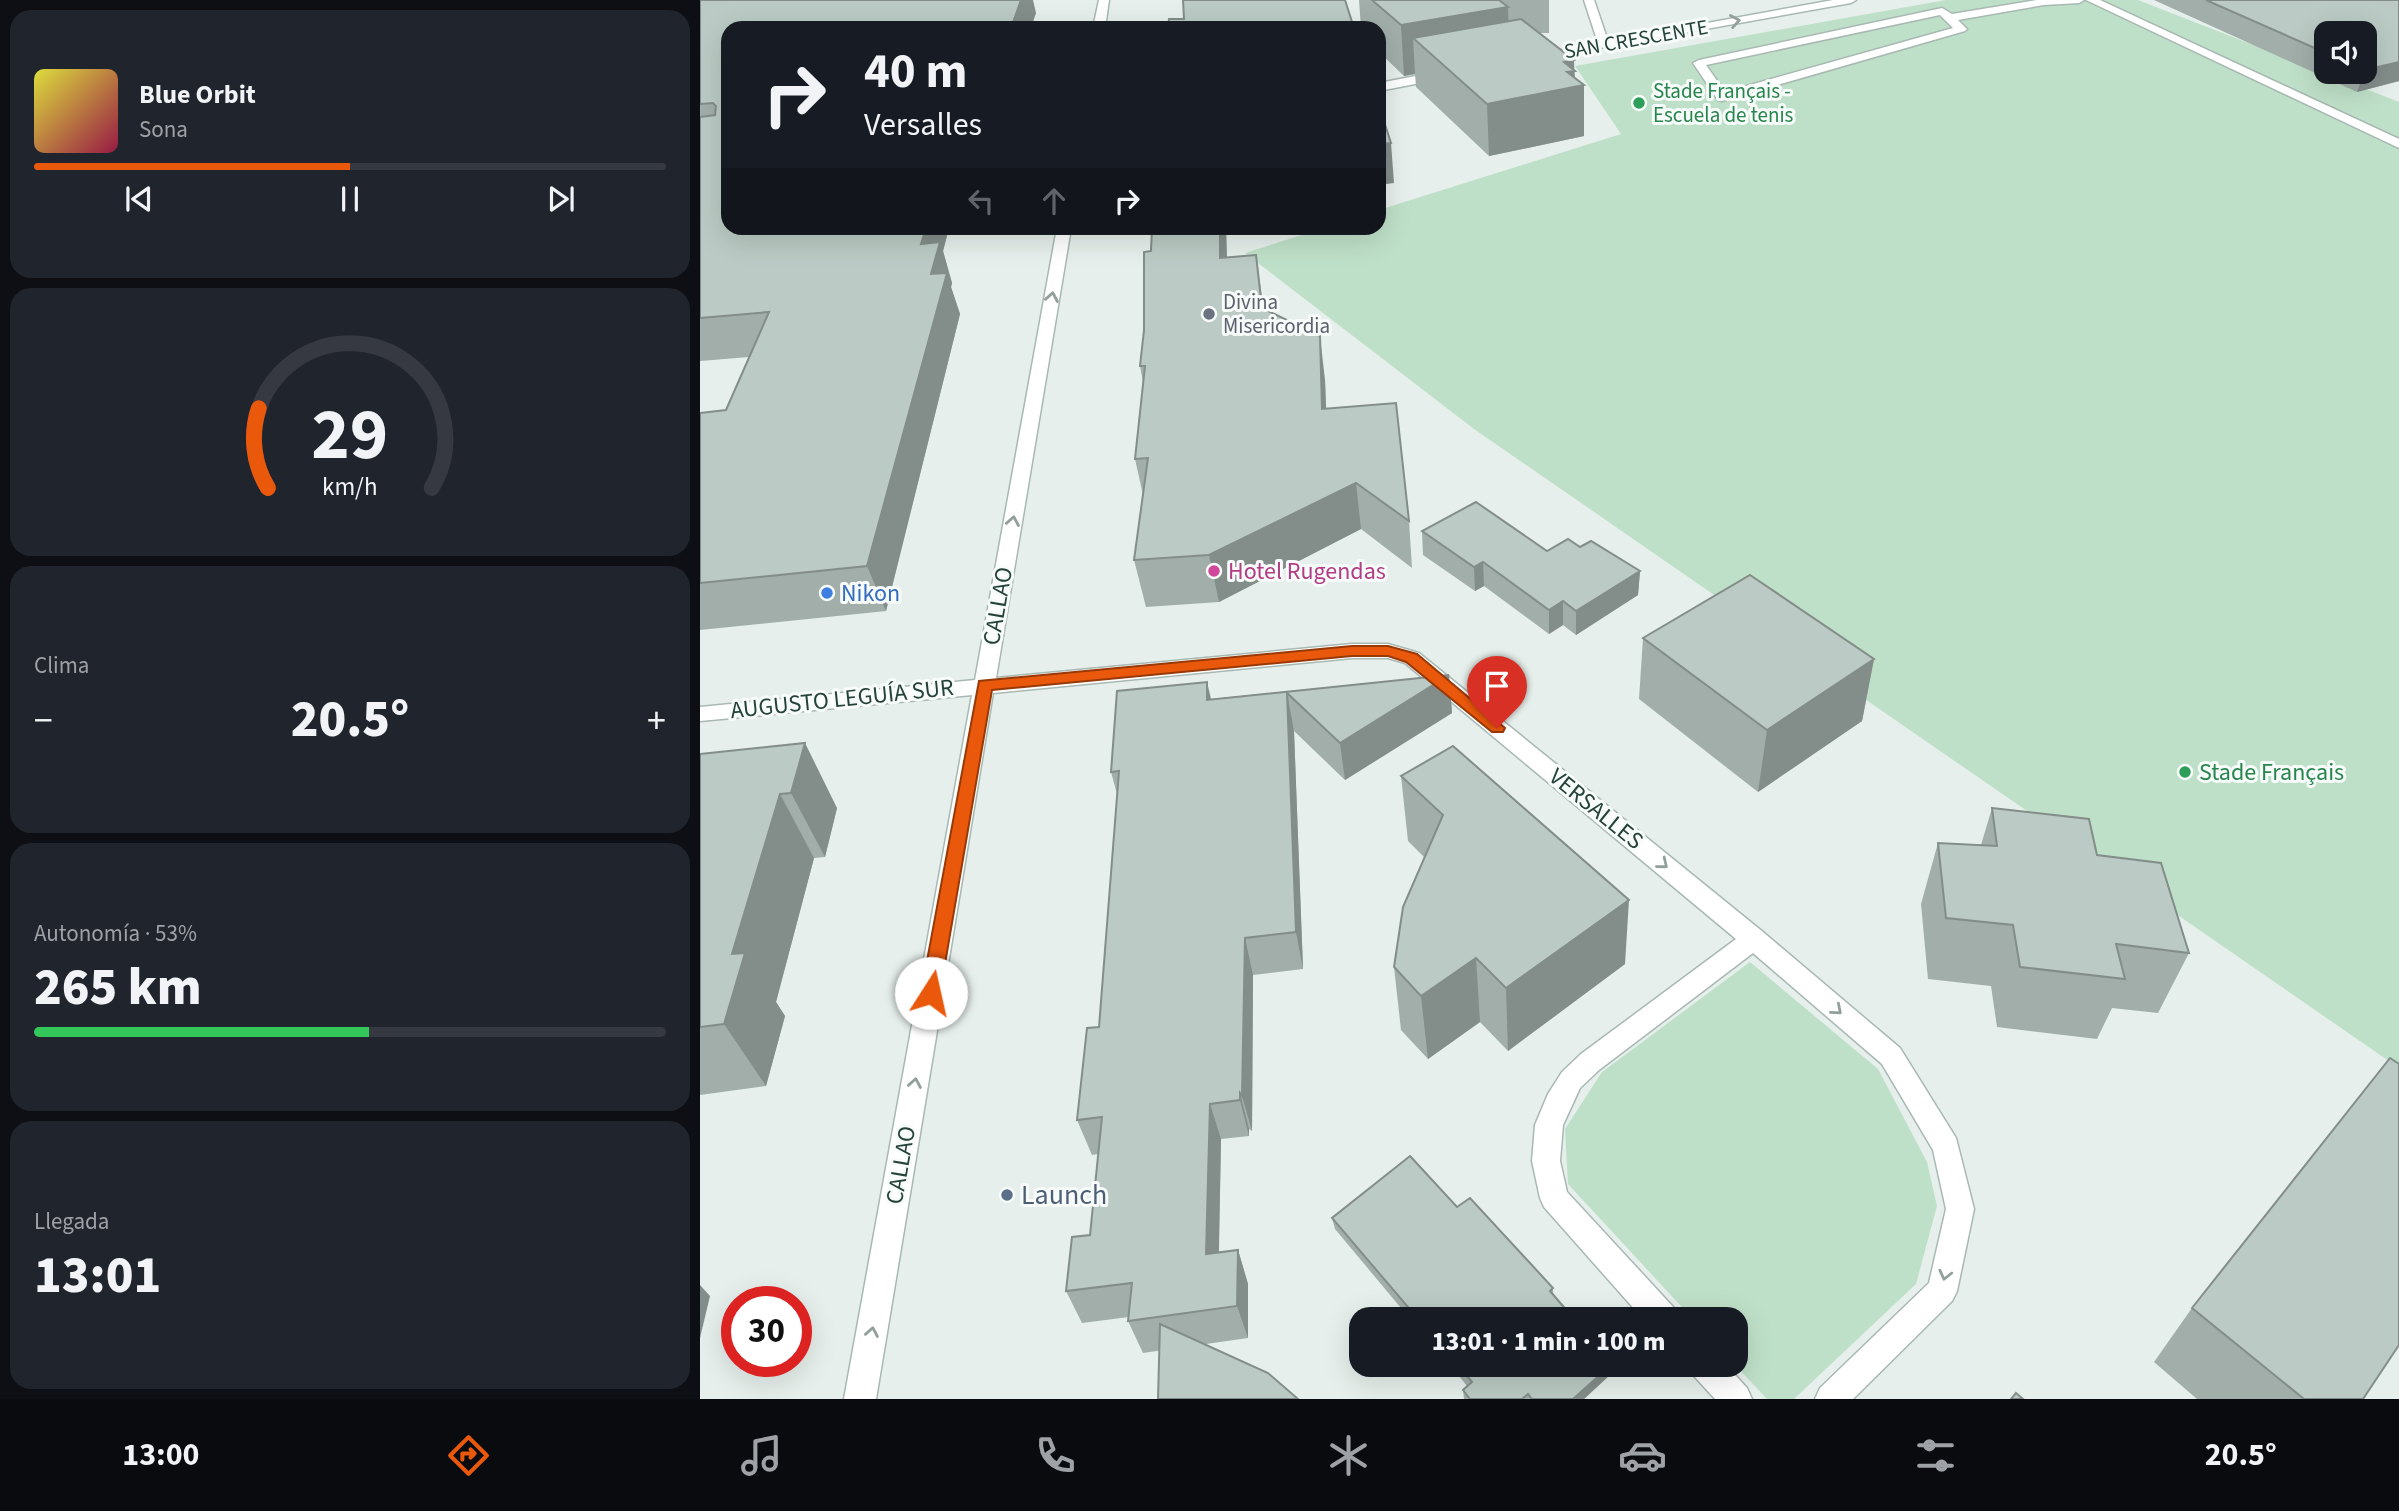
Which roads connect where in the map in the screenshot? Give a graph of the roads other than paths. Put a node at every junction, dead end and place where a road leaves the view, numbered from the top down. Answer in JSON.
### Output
{"nodes":[{"id":1,"x":1104,"y":0,"type":"edge"},
{"id":2,"x":1589,"y":0,"type":"edge"},
{"id":3,"x":1851,"y":0,"type":"edge"},
{"id":4,"x":2079,"y":0,"type":"edge"},
{"id":5,"x":2091,"y":0,"type":"edge"},
{"id":6,"x":1927,"y":3,"type":"dead end"},
{"id":7,"x":1945,"y":15,"type":"junction"},
{"id":8,"x":1100,"y":21,"type":"edge"},
{"id":9,"x":1605,"y":45,"type":"junction"},
{"id":10,"x":1525,"y":60,"type":"edge"},
{"id":11,"x":1459,"y":72,"type":"edge"},
{"id":12,"x":1386,"y":86,"type":"edge"},
{"id":13,"x":2399,"y":144,"type":"edge"},
{"id":14,"x":1063,"y":235,"type":"edge"},
{"id":15,"x":985,"y":685,"type":"junction"},
{"id":16,"x":700,"y":714,"type":"edge"},
{"id":17,"x":1755,"y":939,"type":"junction"},
{"id":18,"x":1652,"y":1307,"type":"edge"},
{"id":19,"x":1716,"y":1377,"type":"edge"},
{"id":20,"x":860,"y":1399,"type":"edge"},
{"id":21,"x":1736,"y":1399,"type":"edge"},
{"id":22,"x":1831,"y":1399,"type":"edge"}],
"edges":[{"from":1,"to":8,"type":"street"},
{"from":2,"to":9,"type":"street"},
{"from":9,"to":3,"type":"street","name":"SAN CRESCENTE","one_way":true},
{"from":4,"to":7,"type":"street"},
{"from":5,"to":13,"type":"street"},
{"from":6,"to":7,"type":"street"},
{"from":7,"to":7,"type":"street"},
{"from":9,"to":10,"type":"street","name":"SAN CRESCENTE"},
{"from":11,"to":12,"type":"street"},
{"from":15,"to":14,"type":"street","name":"CALLAO","one_way":true},
{"from":15,"to":16,"type":"street","name":"AUGUSTO LEGUÍA SUR"},
{"from":15,"to":17,"type":"street","name":"VERSALLES","one_way":true},
{"from":20,"to":15,"type":"street","name":"CALLAO","one_way":true},
{"from":17,"to":18,"type":"street"},
{"from":17,"to":22,"type":"street","name":"VERSALLES","one_way":true},
{"from":19,"to":21,"type":"street"}]}
